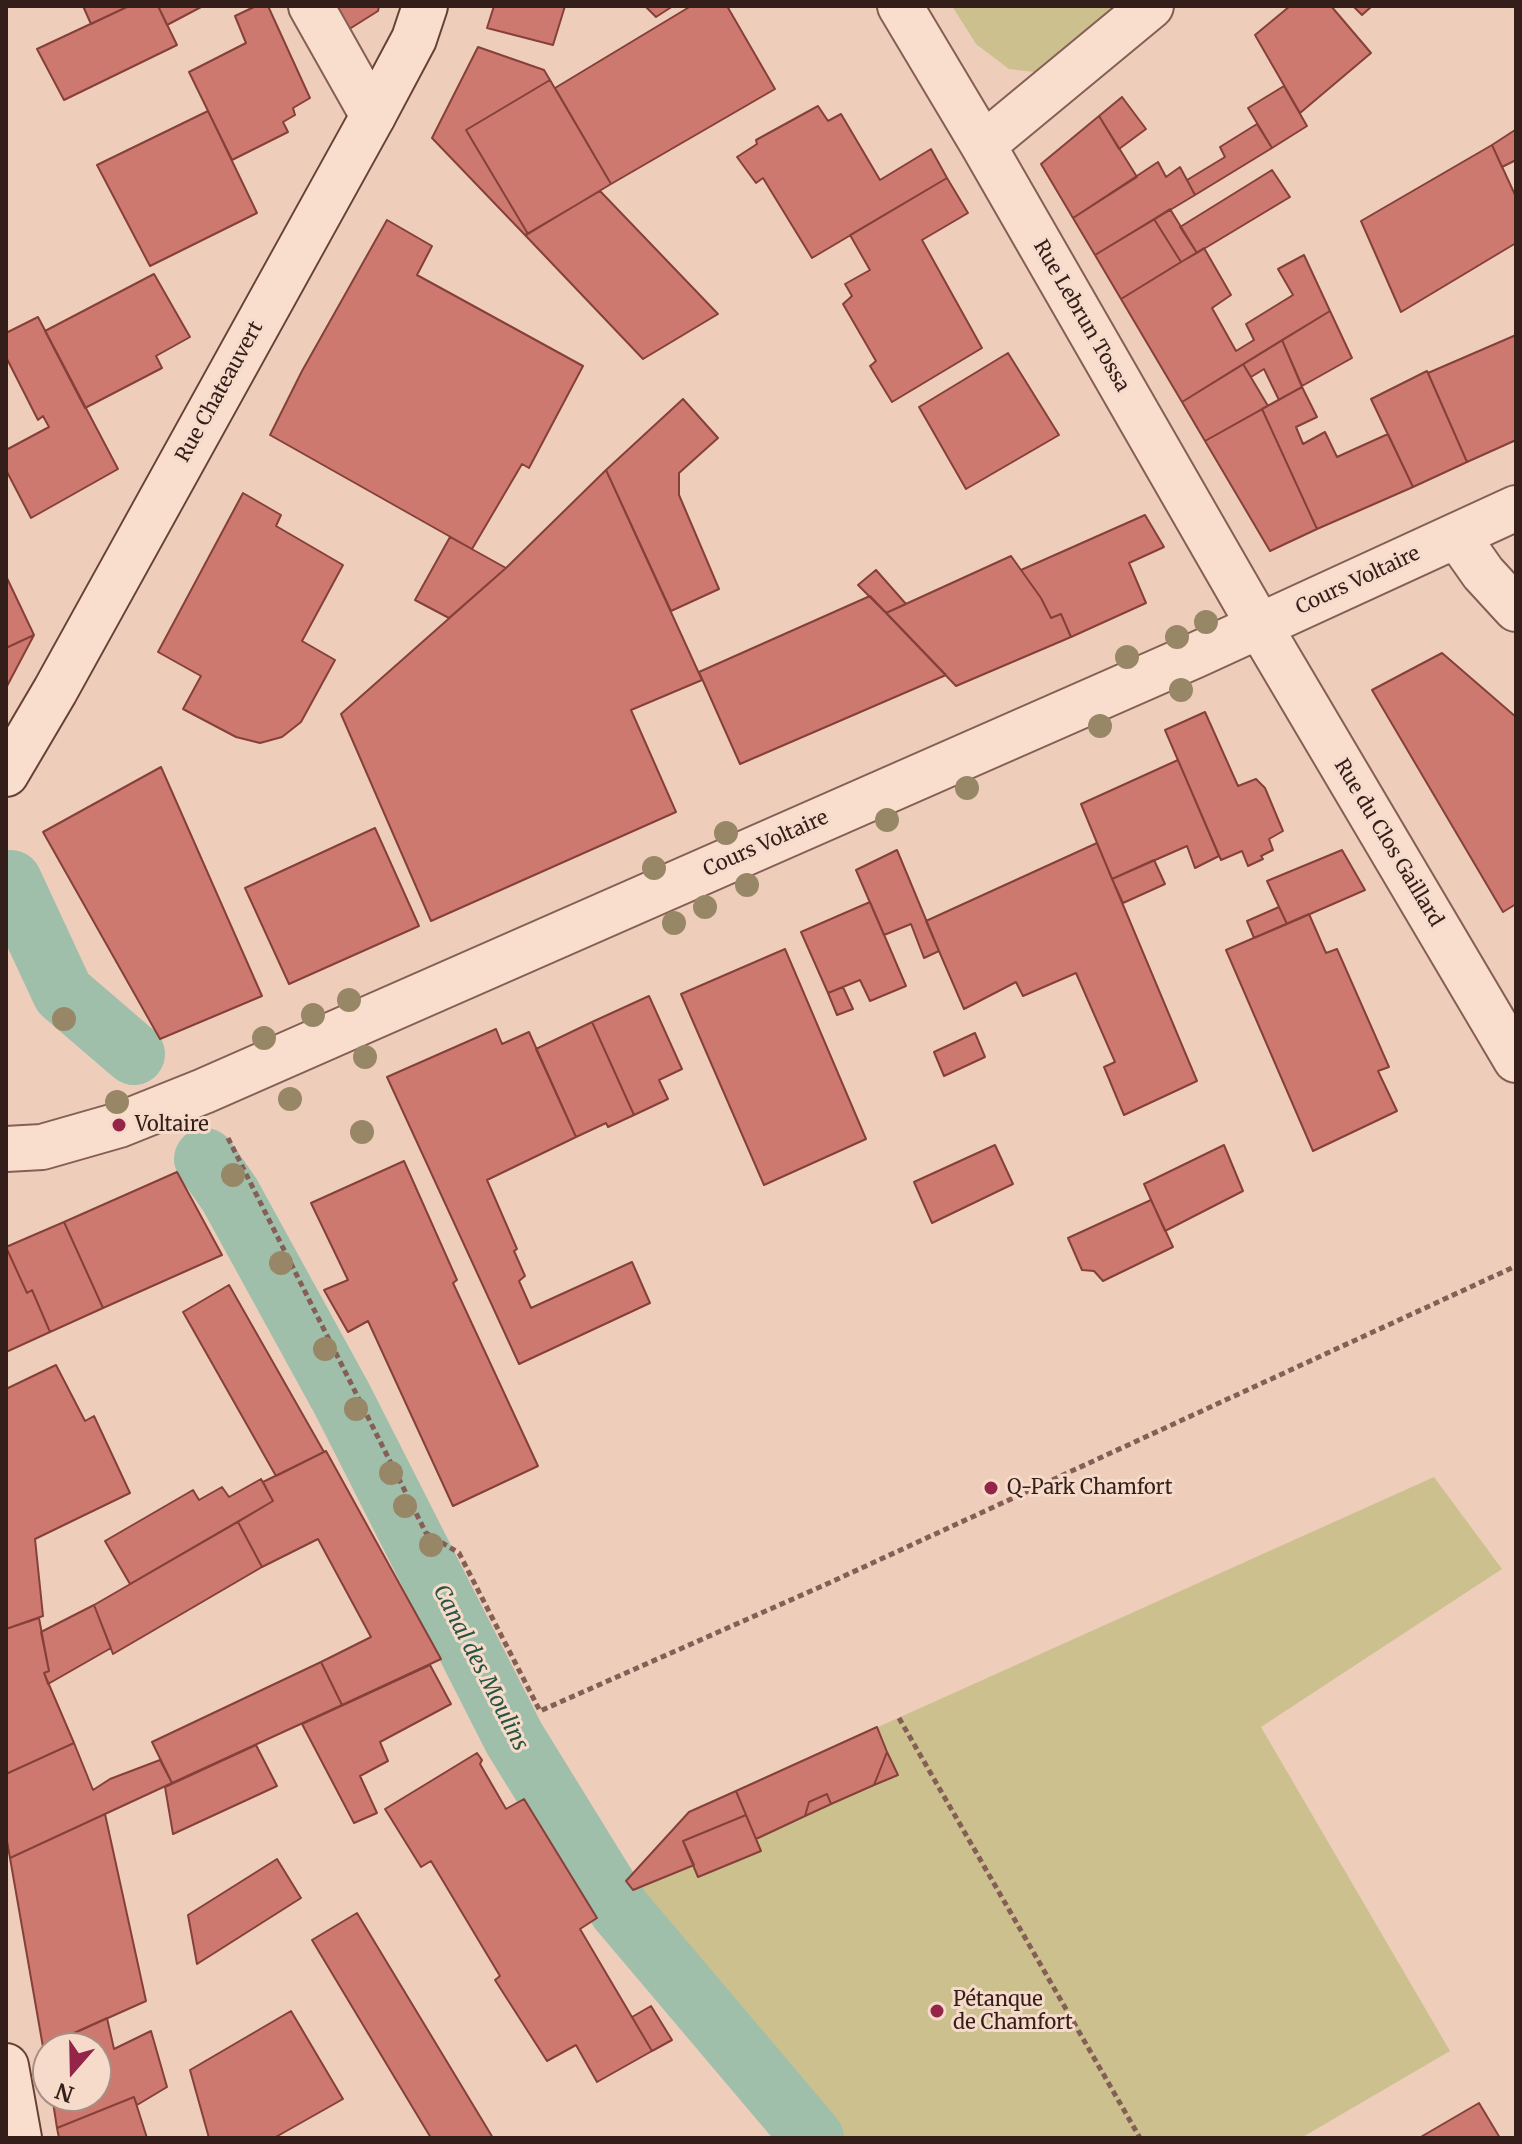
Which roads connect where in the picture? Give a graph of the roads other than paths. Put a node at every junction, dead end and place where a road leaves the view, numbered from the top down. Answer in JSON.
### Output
{"nodes":[{"id":1,"x":311,"y":6,"type":"edge"},
{"id":2,"x":425,"y":6,"type":"edge"},
{"id":3,"x":900,"y":6,"type":"edge"},
{"id":4,"x":1151,"y":6,"type":"edge"},
{"id":5,"x":373,"y":116,"type":"junction"},
{"id":6,"x":983,"y":145,"type":"junction"},
{"id":7,"x":1516,"y":508,"type":"edge"},
{"id":8,"x":1457,"y":536,"type":"junction"},
{"id":9,"x":1516,"y":609,"type":"edge"},
{"id":10,"x":1260,"y":627,"type":"junction"},
{"id":11,"x":6,"y":774,"type":"edge"},
{"id":12,"x":1516,"y":1060,"type":"edge"},
{"id":13,"x":6,"y":1149,"type":"edge"},
{"id":14,"x":6,"y":2066,"type":"edge"},
{"id":15,"x":19,"y":2138,"type":"edge"}],
"edges":[{"from":1,"to":5,"type":"street"},
{"from":2,"to":5,"type":"street","name":"Rue Chateauvert"},
{"from":3,"to":6,"type":"street","name":"Rue Lebrun Tossa"},
{"from":4,"to":6,"type":"street"},
{"from":5,"to":11,"type":"street","name":"Rue Chateauvert"},
{"from":6,"to":10,"type":"street","name":"Rue Lebrun Tossa"},
{"from":7,"to":8,"type":"street","name":"Cours Voltaire"},
{"from":8,"to":9,"type":"street"},
{"from":8,"to":10,"type":"street","name":"Cours Voltaire"},
{"from":10,"to":12,"type":"street","name":"Rue du Clos Gaillard"},
{"from":10,"to":13,"type":"street","name":"Cours Voltaire"},
{"from":14,"to":15,"type":"street"}]}
